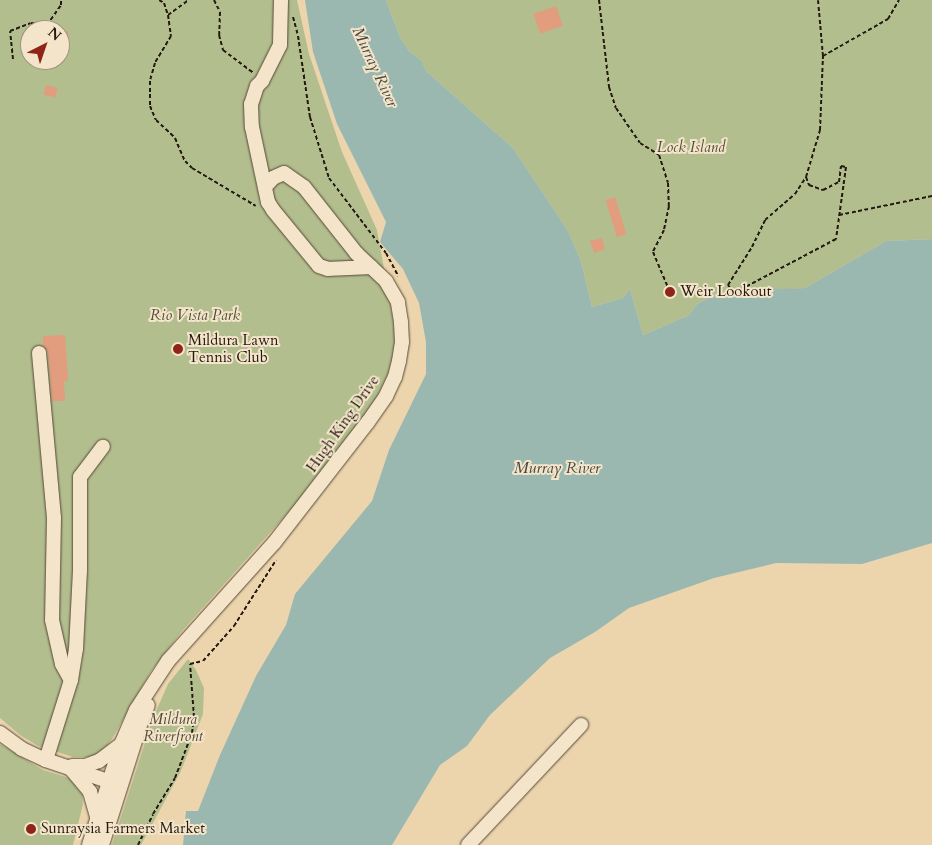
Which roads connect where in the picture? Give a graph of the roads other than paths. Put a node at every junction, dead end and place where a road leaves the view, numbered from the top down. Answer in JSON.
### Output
{"nodes":[{"id":1,"x":281,"y":0,"type":"edge"},
{"id":2,"x":257,"y":144,"type":"junction"},
{"id":3,"x":284,"y":173,"type":"junction"},
{"id":4,"x":265,"y":187,"type":"junction"},
{"id":5,"x":371,"y":267,"type":"junction"},
{"id":6,"x":39,"y":353,"type":"dead end"},
{"id":7,"x":103,"y":446,"type":"dead end"},
{"id":8,"x":168,"y":661,"type":"junction"},
{"id":9,"x":71,"y":680,"type":"junction"},
{"id":10,"x":581,"y":725,"type":"dead end"},
{"id":11,"x":0,"y":734,"type":"edge"},
{"id":12,"x":120,"y":745,"type":"junction"},
{"id":13,"x":46,"y":760,"type":"junction"},
{"id":14,"x":69,"y":766,"type":"junction"},
{"id":15,"x":115,"y":783,"type":"junction"},
{"id":16,"x":97,"y":819,"type":"junction"},
{"id":17,"x":89,"y":845,"type":"edge"},
{"id":18,"x":102,"y":845,"type":"edge"},
{"id":19,"x":468,"y":845,"type":"edge"}],
"edges":[{"from":1,"to":2,"type":"street"},
{"from":2,"to":3,"type":"street","name":"Hugh King Drive"},
{"from":2,"to":4,"type":"street"},
{"from":3,"to":4,"type":"street"},
{"from":3,"to":5,"type":"street","name":"Hugh King Drive"},
{"from":4,"to":5,"type":"street"},
{"from":5,"to":8,"type":"street","name":"Hugh King Drive"},
{"from":6,"to":9,"type":"street"},
{"from":7,"to":9,"type":"street"},
{"from":8,"to":12,"type":"street","name":"Hugh King Drive"},
{"from":8,"to":15,"type":"street","name":"Hugh King Drive"},
{"from":9,"to":13,"type":"street"},
{"from":10,"to":19,"type":"street"},
{"from":11,"to":13,"type":"street"},
{"from":12,"to":14,"type":"street"},
{"from":12,"to":15,"type":"street","name":"Hugh King Drive"},
{"from":13,"to":14,"type":"street"},
{"from":14,"to":15,"type":"street"},
{"from":14,"to":16,"type":"street"},
{"from":15,"to":16,"type":"street","name":"Hugh King Drive"},
{"from":15,"to":18,"type":"street","name":"Hugh King Drive"},
{"from":16,"to":17,"type":"street","name":"Hugh King Drive"}]}
